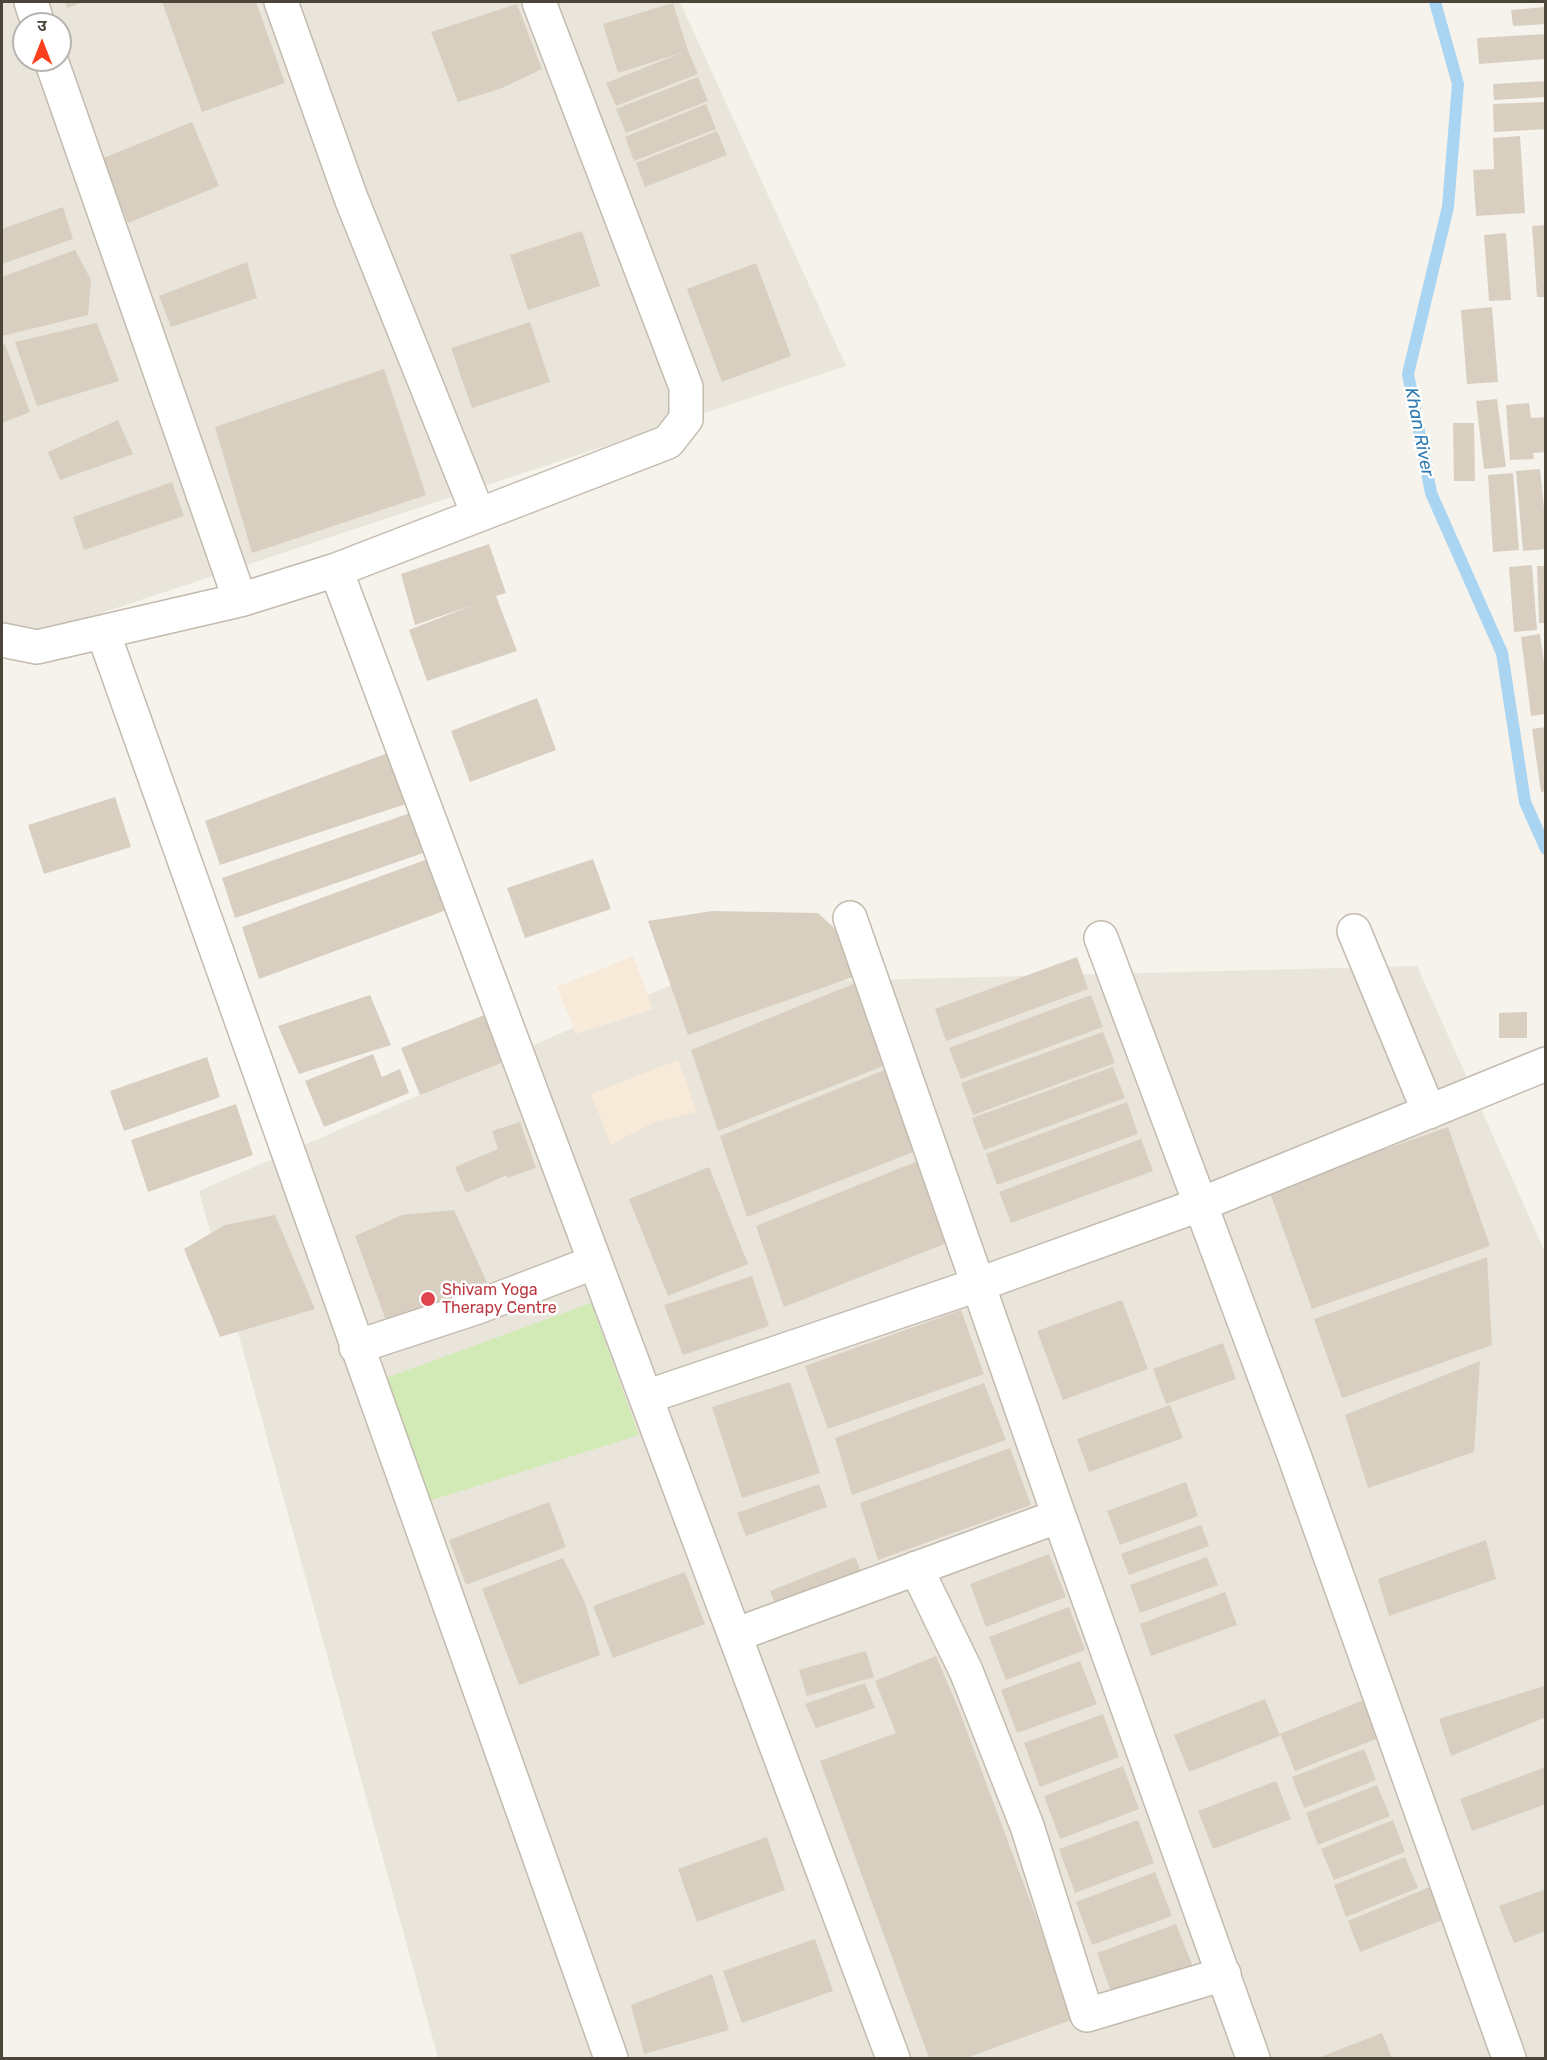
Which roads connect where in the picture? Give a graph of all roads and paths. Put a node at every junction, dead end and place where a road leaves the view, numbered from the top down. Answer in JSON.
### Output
{"nodes":[{"id":1,"x":281,"y":2,"type":"edge"},
{"id":2,"x":539,"y":2,"type":"edge"},
{"id":3,"x":55,"y":72,"type":"edge"},
{"id":4,"x":478,"y":514,"type":"junction"},
{"id":5,"x":336,"y":570,"type":"junction"},
{"id":6,"x":240,"y":600,"type":"junction"},
{"id":7,"x":103,"y":632,"type":"junction"},
{"id":8,"x":2,"y":640,"type":"edge"},
{"id":9,"x":850,"y":918,"type":"dead end"},
{"id":10,"x":1354,"y":932,"type":"dead end"},
{"id":11,"x":1101,"y":938,"type":"dead end"},
{"id":12,"x":1545,"y":1064,"type":"edge"},
{"id":13,"x":1429,"y":1112,"type":"junction"},
{"id":14,"x":1200,"y":1205,"type":"junction"},
{"id":15,"x":595,"y":1262,"type":"junction"},
{"id":16,"x":977,"y":1285,"type":"junction"},
{"id":17,"x":356,"y":1347,"type":"junction"},
{"id":18,"x":646,"y":1397,"type":"junction"},
{"id":19,"x":1059,"y":1516,"type":"junction"},
{"id":20,"x":916,"y":1568,"type":"junction"},
{"id":21,"x":735,"y":1635,"type":"junction"},
{"id":22,"x":1224,"y":1974,"type":"junction"},
{"id":23,"x":611,"y":2058,"type":"edge"},
{"id":24,"x":893,"y":2058,"type":"edge"},
{"id":25,"x":1253,"y":2058,"type":"edge"},
{"id":26,"x":1509,"y":2058,"type":"edge"}],
"edges":[{"from":1,"to":4,"type":"street"},
{"from":2,"to":4,"type":"street"},
{"from":3,"to":6,"type":"street"},
{"from":4,"to":5,"type":"street"},
{"from":5,"to":6,"type":"street"},
{"from":5,"to":15,"type":"street"},
{"from":6,"to":7,"type":"street"},
{"from":7,"to":8,"type":"street"},
{"from":7,"to":17,"type":"street"},
{"from":9,"to":16,"type":"street"},
{"from":10,"to":13,"type":"street"},
{"from":11,"to":14,"type":"street"},
{"from":12,"to":13,"type":"street"},
{"from":13,"to":14,"type":"street"},
{"from":14,"to":16,"type":"street"},
{"from":14,"to":26,"type":"street"},
{"from":15,"to":17,"type":"street"},
{"from":15,"to":18,"type":"street"},
{"from":16,"to":18,"type":"street"},
{"from":16,"to":19,"type":"street"},
{"from":17,"to":23,"type":"street"},
{"from":18,"to":21,"type":"street"},
{"from":19,"to":20,"type":"street"},
{"from":19,"to":22,"type":"street"},
{"from":20,"to":21,"type":"street"},
{"from":20,"to":22,"type":"street"},
{"from":21,"to":24,"type":"street"},
{"from":22,"to":25,"type":"street"}]}
